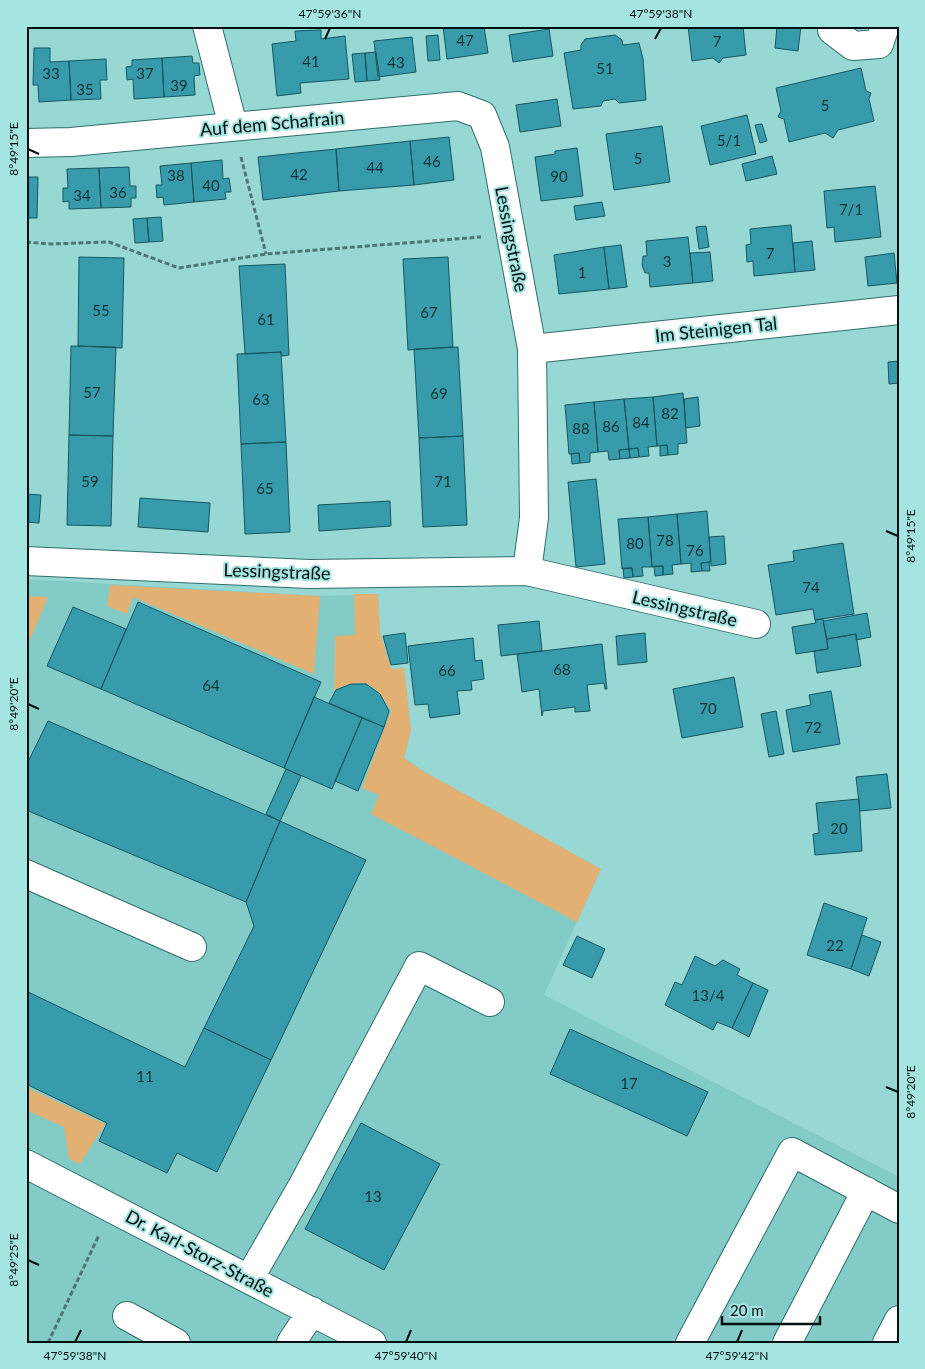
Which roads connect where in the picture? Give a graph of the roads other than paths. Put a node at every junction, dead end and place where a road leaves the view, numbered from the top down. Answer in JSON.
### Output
{"nodes":[{"id":1,"x":207,"y":26,"type":"edge"},
{"id":2,"x":832,"y":26,"type":"edge"},
{"id":3,"x":885,"y":26,"type":"edge"},
{"id":4,"x":233,"y":126,"type":"junction"},
{"id":5,"x":26,"y":143,"type":"edge"},
{"id":6,"x":495,"y":147,"type":"joint"},
{"id":7,"x":899,"y":310,"type":"edge"},
{"id":8,"x":532,"y":349,"type":"junction"},
{"id":9,"x":26,"y":561,"type":"edge"},
{"id":10,"x":527,"y":571,"type":"junction"},
{"id":11,"x":756,"y":624,"type":"dead end"},
{"id":12,"x":26,"y":874,"type":"edge"},
{"id":13,"x":192,"y":947,"type":"dead end"},
{"id":14,"x":490,"y":1002,"type":"dead end"},
{"id":15,"x":26,"y":1164,"type":"edge"},
{"id":16,"x":866,"y":1191,"type":"junction"},
{"id":17,"x":899,"y":1209,"type":"edge"},
{"id":18,"x":249,"y":1279,"type":"junction"},
{"id":19,"x":312,"y":1312,"type":"junction"},
{"id":20,"x":127,"y":1316,"type":"dead end"},
{"id":21,"x":899,"y":1320,"type":"edge"},
{"id":22,"x":176,"y":1343,"type":"edge"},
{"id":23,"x":291,"y":1343,"type":"edge"},
{"id":24,"x":372,"y":1343,"type":"edge"},
{"id":25,"x":690,"y":1343,"type":"edge"},
{"id":26,"x":787,"y":1343,"type":"edge"},
{"id":27,"x":887,"y":1343,"type":"edge"}],
"edges":[{"from":1,"to":4,"type":"street"},
{"from":2,"to":3,"type":"street"},
{"from":4,"to":5,"type":"street","name":"Auf dem Schafrain"},
{"from":4,"to":6,"type":"street","name":"Auf dem Schafrain"},
{"from":6,"to":8,"type":"street","name":"Lessingstraße"},
{"from":7,"to":8,"type":"street","name":"Im Steinigen Tal"},
{"from":8,"to":10,"type":"street","name":"Lessingstraße"},
{"from":9,"to":10,"type":"street","name":"Lessingstraße"},
{"from":10,"to":11,"type":"street","name":"Lessingstraße"},
{"from":12,"to":13,"type":"street"},
{"from":14,"to":18,"type":"street"},
{"from":15,"to":18,"type":"street","name":"Dr. Karl-Storz-Straße"},
{"from":16,"to":17,"type":"street"},
{"from":16,"to":25,"type":"street"},
{"from":16,"to":26,"type":"street"},
{"from":18,"to":19,"type":"street","name":"Dr. Karl-Storz-Straße"},
{"from":19,"to":23,"type":"street"},
{"from":19,"to":24,"type":"street","name":"Dr. Karl-Storz-Straße"},
{"from":20,"to":22,"type":"street"},
{"from":21,"to":27,"type":"street"}]}
